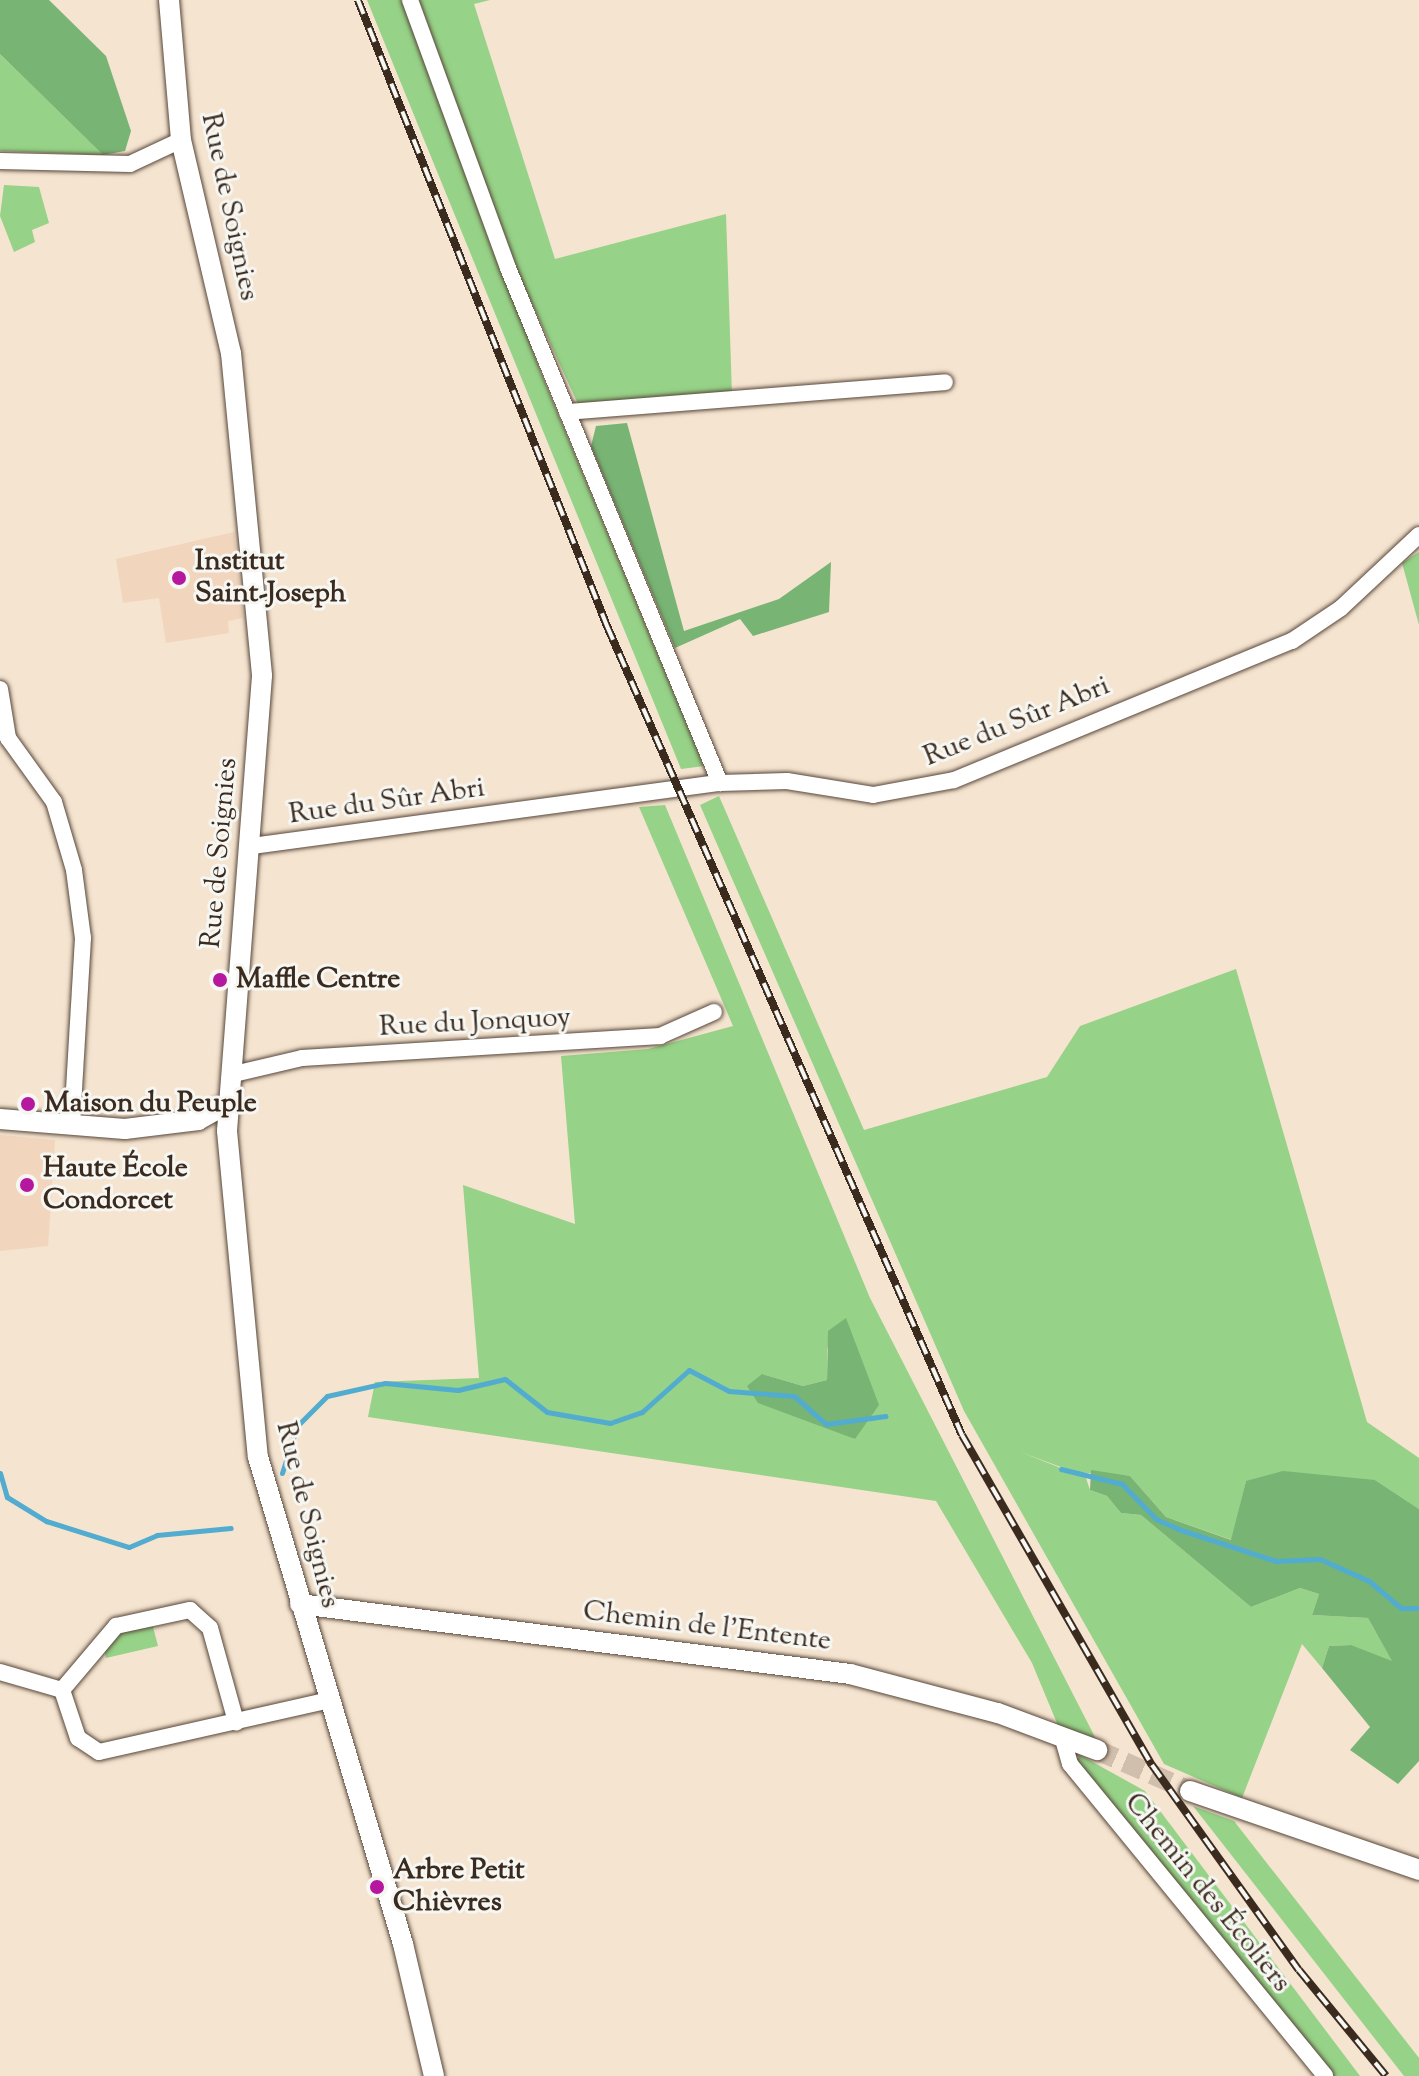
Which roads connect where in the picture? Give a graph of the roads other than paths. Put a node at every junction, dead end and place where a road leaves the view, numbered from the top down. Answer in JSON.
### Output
{"nodes":[{"id":1,"x":169,"y":0,"type":"edge"},
{"id":2,"x":410,"y":0,"type":"edge"},
{"id":3,"x":181,"y":140,"type":"junction"},
{"id":4,"x":0,"y":161,"type":"edge"},
{"id":5,"x":945,"y":382,"type":"dead end"},
{"id":6,"x":567,"y":412,"type":"junction"},
{"id":7,"x":1419,"y":535,"type":"edge"},
{"id":8,"x":0,"y":689,"type":"edge"},
{"id":9,"x":4,"y":738,"type":"edge"},
{"id":10,"x":720,"y":783,"type":"junction"},
{"id":11,"x":252,"y":846,"type":"junction"},
{"id":12,"x":714,"y":1012,"type":"dead end"},
{"id":13,"x":234,"y":1074,"type":"junction"},
{"id":14,"x":230,"y":1102,"type":"junction"},
{"id":15,"x":0,"y":1119,"type":"edge"},
{"id":16,"x":198,"y":1120,"type":"junction"},
{"id":17,"x":72,"y":1125,"type":"junction"},
{"id":18,"x":227,"y":1131,"type":"junction"},
{"id":19,"x":300,"y":1604,"type":"junction"},
{"id":20,"x":0,"y":1672,"type":"edge"},
{"id":21,"x":62,"y":1690,"type":"junction"},
{"id":22,"x":329,"y":1700,"type":"junction"},
{"id":23,"x":236,"y":1722,"type":"junction"},
{"id":24,"x":1062,"y":1736,"type":"junction"},
{"id":25,"x":1097,"y":1750,"type":"tunnel mouth"},
{"id":26,"x":1190,"y":1791,"type":"tunnel mouth"},
{"id":27,"x":1419,"y":1870,"type":"edge"},
{"id":28,"x":434,"y":2076,"type":"edge"},
{"id":29,"x":1325,"y":2076,"type":"edge"}],
"edges":[{"from":1,"to":3,"type":"street","name":"Rue de Soignies"},
{"from":2,"to":6,"type":"street"},
{"from":3,"to":4,"type":"street"},
{"from":3,"to":11,"type":"street","name":"Rue de Soignies"},
{"from":5,"to":6,"type":"street"},
{"from":6,"to":10,"type":"street"},
{"from":7,"to":10,"type":"street","name":"Rue du Sûr Abri"},
{"from":8,"to":9,"type":"street"},
{"from":9,"to":17,"type":"street"},
{"from":10,"to":11,"type":"street","name":"Rue du Sûr Abri"},
{"from":11,"to":13,"type":"street","name":"Rue de Soignies"},
{"from":12,"to":13,"type":"street","name":"Rue du Jonquoy"},
{"from":13,"to":14,"type":"street","name":"Rue de Soignies"},
{"from":14,"to":16,"type":"street"},
{"from":14,"to":18,"type":"street","name":"Rue de Soignies"},
{"from":15,"to":17,"type":"street"},
{"from":16,"to":17,"type":"street"},
{"from":16,"to":18,"type":"street"},
{"from":18,"to":19,"type":"street","name":"Rue de Soignies"},
{"from":19,"to":22,"type":"street","name":"Rue de Soignies"},
{"from":19,"to":24,"type":"street","name":"Chemin de l'Entente"},
{"from":20,"to":21,"type":"street"},
{"from":21,"to":23,"type":"street"},
{"from":21,"to":23,"type":"street"},
{"from":22,"to":23,"type":"street"},
{"from":22,"to":28,"type":"street","name":"Rue de Soignies"},
{"from":24,"to":25,"type":"street","name":"Chemin de l'Entente"},
{"from":24,"to":29,"type":"street","name":"Chemin des Écoliers"},
{"from":26,"to":27,"type":"street"}]}
